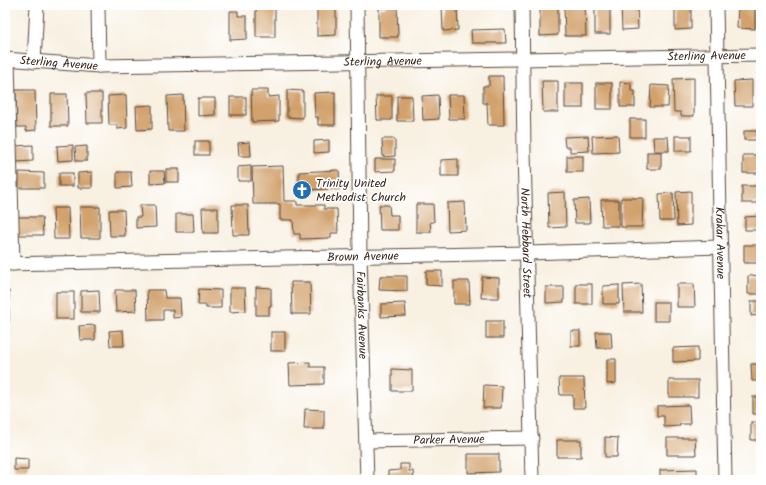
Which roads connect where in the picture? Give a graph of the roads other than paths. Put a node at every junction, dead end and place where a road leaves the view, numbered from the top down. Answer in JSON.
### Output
{"nodes":[{"id":1,"x":37,"y":5,"type":"edge"},
{"id":2,"x":98,"y":5,"type":"edge"},
{"id":3,"x":357,"y":5,"type":"edge"},
{"id":4,"x":522,"y":5,"type":"edge"},
{"id":5,"x":716,"y":5,"type":"edge"},
{"id":6,"x":761,"y":55,"type":"edge"},
{"id":7,"x":717,"y":56,"type":"junction"},
{"id":8,"x":7,"y":60,"type":"edge"},
{"id":9,"x":522,"y":60,"type":"junction"},
{"id":10,"x":34,"y":62,"type":"junction"},
{"id":11,"x":358,"y":62,"type":"junction"},
{"id":12,"x":99,"y":66,"type":"junction"},
{"id":13,"x":721,"y":247,"type":"junction"},
{"id":14,"x":527,"y":253,"type":"junction"},
{"id":15,"x":360,"y":256,"type":"junction"},
{"id":16,"x":9,"y":264,"type":"edge"},
{"id":17,"x":532,"y":438,"type":"junction"},
{"id":18,"x":366,"y":441,"type":"junction"},
{"id":19,"x":367,"y":480,"type":"edge"},
{"id":20,"x":532,"y":480,"type":"edge"},
{"id":21,"x":725,"y":480,"type":"edge"}],
"edges":[{"from":1,"to":10,"type":"street"},
{"from":2,"to":12,"type":"street"},
{"from":3,"to":11,"type":"street","name":"Fairbanks Avenue"},
{"from":4,"to":9,"type":"street","name":"North Hebbard Street"},
{"from":5,"to":7,"type":"street","name":"Krakar Avenue"},
{"from":6,"to":7,"type":"street","name":"Sterling Avenue"},
{"from":7,"to":9,"type":"street","name":"Sterling Avenue"},
{"from":7,"to":13,"type":"street","name":"Krakar Avenue"},
{"from":8,"to":10,"type":"street","name":"Sterling Avenue"},
{"from":8,"to":16,"type":"street"},
{"from":9,"to":11,"type":"street","name":"Sterling Avenue"},
{"from":9,"to":14,"type":"street","name":"North Hebbard Street"},
{"from":10,"to":12,"type":"street","name":"Sterling Avenue"},
{"from":11,"to":12,"type":"street","name":"Sterling Avenue"},
{"from":11,"to":15,"type":"street","name":"Fairbanks Avenue"},
{"from":13,"to":14,"type":"street","name":"Brown Avenue"},
{"from":13,"to":21,"type":"street","name":"Krakar Avenue"},
{"from":14,"to":15,"type":"street","name":"Brown Avenue"},
{"from":14,"to":17,"type":"street","name":"North Hebbard Street"},
{"from":15,"to":16,"type":"street","name":"Brown Avenue"},
{"from":15,"to":18,"type":"street","name":"Fairbanks Avenue"},
{"from":17,"to":18,"type":"street","name":"Parker Avenue"},
{"from":17,"to":20,"type":"street","name":"North Hebbard Street"},
{"from":18,"to":19,"type":"street","name":"Fairbanks Avenue"}]}
